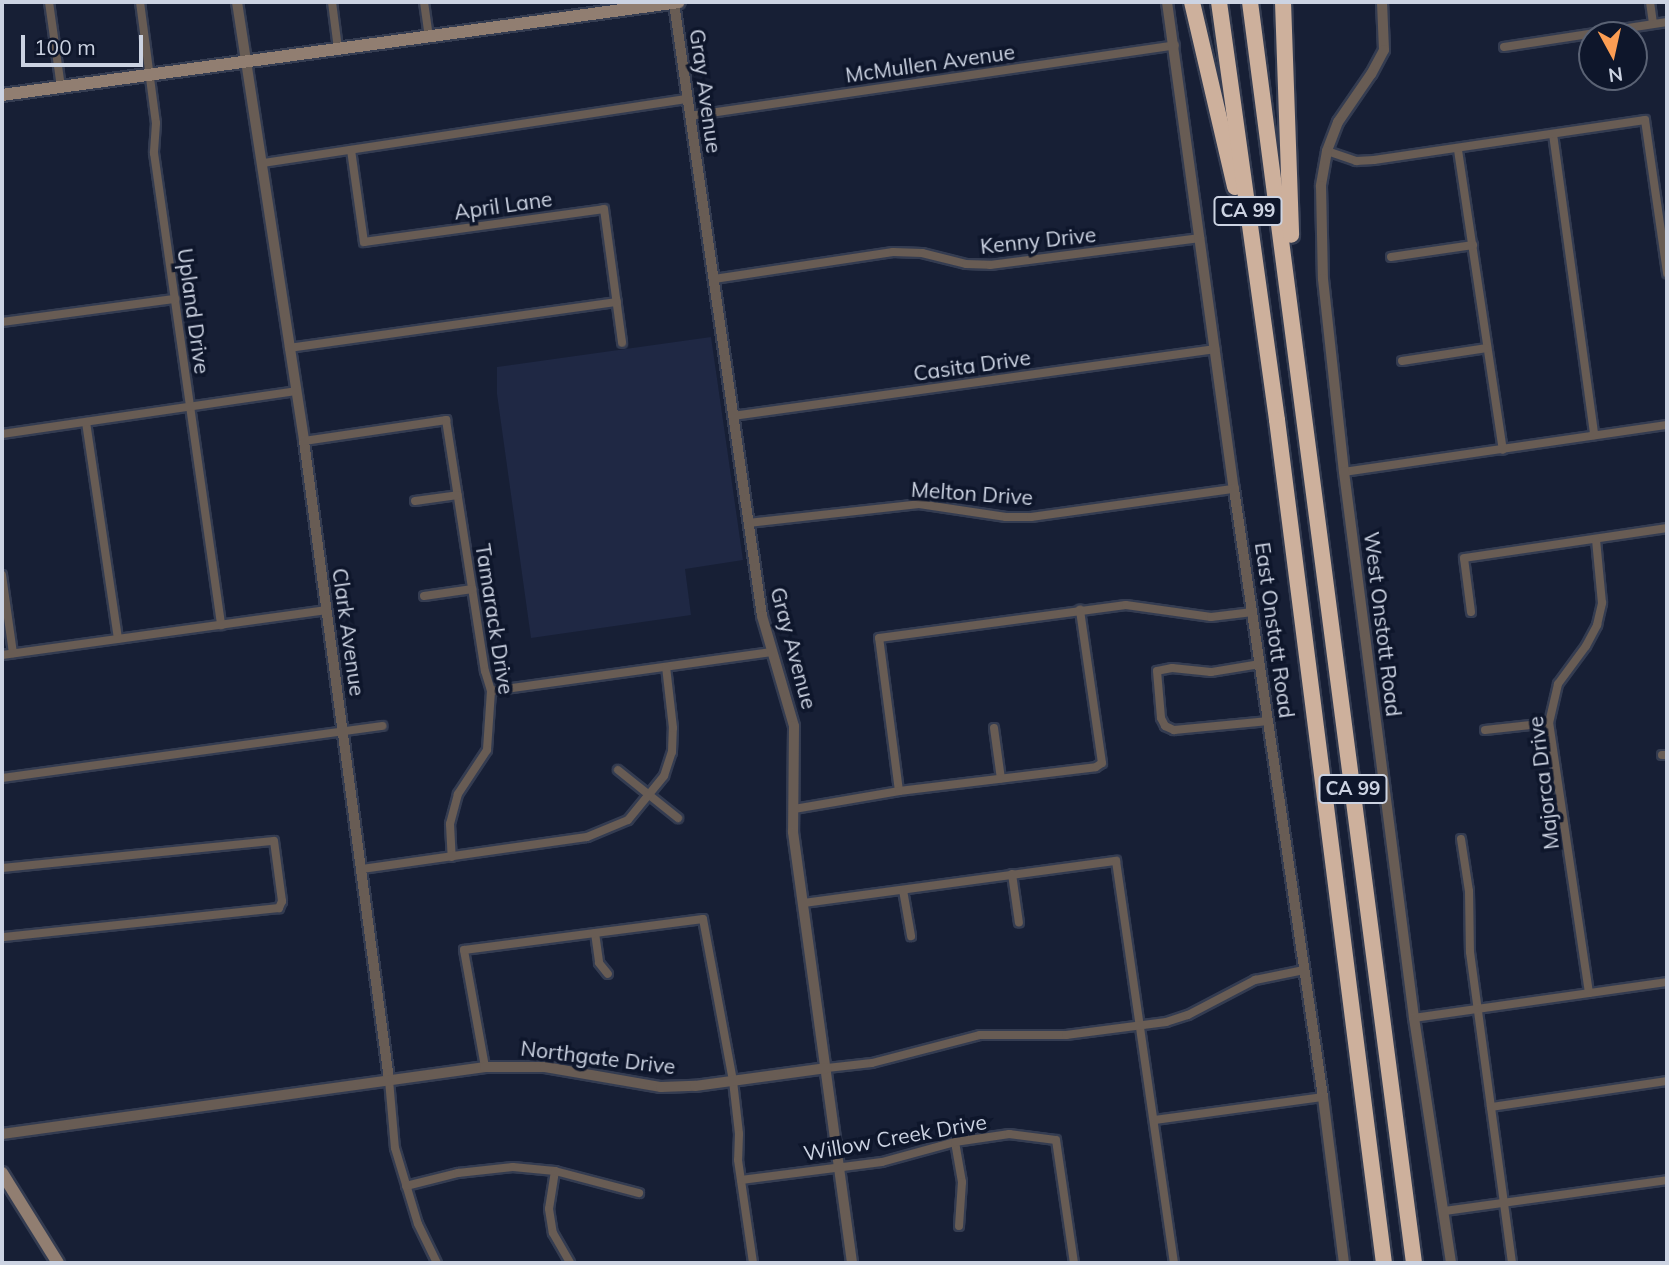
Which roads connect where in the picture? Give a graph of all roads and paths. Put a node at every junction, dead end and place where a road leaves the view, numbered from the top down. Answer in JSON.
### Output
{"nodes":[{"id":1,"x":49,"y":2,"type":"edge"},
{"id":2,"x":140,"y":2,"type":"edge"},
{"id":3,"x":237,"y":2,"type":"edge"},
{"id":4,"x":332,"y":2,"type":"edge"},
{"id":5,"x":424,"y":2,"type":"edge"},
{"id":6,"x":675,"y":2,"type":"edge"},
{"id":7,"x":1167,"y":2,"type":"edge"},
{"id":8,"x":1192,"y":2,"type":"edge"},
{"id":9,"x":1219,"y":2,"type":"edge"},
{"id":10,"x":1250,"y":2,"type":"edge"},
{"id":11,"x":1283,"y":2,"type":"edge"},
{"id":12,"x":1382,"y":2,"type":"edge"},
{"id":13,"x":1650,"y":2,"type":"edge"},
{"id":14,"x":1667,"y":22,"type":"edge"},
{"id":15,"x":1653,"y":23,"type":"junction"},
{"id":16,"x":429,"y":36,"type":"junction"},
{"id":17,"x":1175,"y":45,"type":"junction"},
{"id":18,"x":1504,"y":47,"type":"dead end"},
{"id":19,"x":338,"y":49,"type":"junction"},
{"id":20,"x":245,"y":61,"type":"junction"},
{"id":21,"x":149,"y":75,"type":"junction"},
{"id":22,"x":61,"y":87,"type":"junction"},
{"id":23,"x":2,"y":95,"type":"edge"},
{"id":24,"x":687,"y":99,"type":"junction"},
{"id":25,"x":690,"y":116,"type":"junction"},
{"id":26,"x":1553,"y":134,"type":"junction"},
{"id":27,"x":351,"y":150,"type":"junction"},
{"id":28,"x":1458,"y":150,"type":"junction"},
{"id":29,"x":1327,"y":151,"type":"junction"},
{"id":30,"x":263,"y":163,"type":"junction"},
{"id":31,"x":1200,"y":238,"type":"junction"},
{"id":32,"x":1473,"y":245,"type":"junction"},
{"id":33,"x":1391,"y":257,"type":"dead end"},
{"id":34,"x":1667,"y":273,"type":"edge"},
{"id":35,"x":714,"y":279,"type":"junction"},
{"id":36,"x":175,"y":299,"type":"junction"},
{"id":37,"x":617,"y":302,"type":"junction"},
{"id":38,"x":1292,"y":314,"type":"junction"},
{"id":39,"x":2,"y":322,"type":"edge"},
{"id":40,"x":622,"y":344,"type":"dead end"},
{"id":41,"x":289,"y":348,"type":"junction"},
{"id":42,"x":1487,"y":348,"type":"junction"},
{"id":43,"x":1215,"y":349,"type":"junction"},
{"id":44,"x":1402,"y":361,"type":"dead end"},
{"id":45,"x":296,"y":391,"type":"junction"},
{"id":46,"x":190,"y":408,"type":"junction"},
{"id":47,"x":733,"y":416,"type":"junction"},
{"id":48,"x":1277,"y":420,"type":"junction"},
{"id":49,"x":86,"y":422,"type":"junction"},
{"id":50,"x":1667,"y":425,"type":"edge"},
{"id":51,"x":2,"y":434,"type":"edge"},
{"id":52,"x":1594,"y":435,"type":"junction"},
{"id":53,"x":303,"y":441,"type":"junction"},
{"id":54,"x":1503,"y":450,"type":"junction"},
{"id":55,"x":1344,"y":472,"type":"junction"},
{"id":56,"x":1234,"y":489,"type":"junction"},
{"id":57,"x":457,"y":495,"type":"junction"},
{"id":58,"x":415,"y":501,"type":"dead end"},
{"id":59,"x":748,"y":523,"type":"junction"},
{"id":60,"x":1667,"y":528,"type":"edge"},
{"id":61,"x":1597,"y":539,"type":"junction"},
{"id":62,"x":2,"y":575,"type":"edge"},
{"id":63,"x":472,"y":589,"type":"junction"},
{"id":64,"x":424,"y":596,"type":"dead end"},
{"id":65,"x":327,"y":610,"type":"junction"},
{"id":66,"x":1080,"y":610,"type":"junction"},
{"id":67,"x":1253,"y":612,"type":"junction"},
{"id":68,"x":1471,"y":612,"type":"dead end"},
{"id":69,"x":221,"y":625,"type":"junction"},
{"id":70,"x":118,"y":639,"type":"junction"},
{"id":71,"x":771,"y":652,"type":"junction"},
{"id":72,"x":13,"y":653,"type":"junction"},
{"id":73,"x":2,"y":655,"type":"edge"},
{"id":74,"x":1261,"y":664,"type":"junction"},
{"id":75,"x":666,"y":667,"type":"junction"},
{"id":76,"x":491,"y":691,"type":"junction"},
{"id":77,"x":1269,"y":721,"type":"junction"},
{"id":78,"x":1549,"y":723,"type":"junction"},
{"id":79,"x":382,"y":726,"type":"dead end"},
{"id":80,"x":994,"y":729,"type":"dead end"},
{"id":81,"x":1485,"y":730,"type":"dead end"},
{"id":82,"x":343,"y":731,"type":"junction"},
{"id":83,"x":618,"y":770,"type":"dead end"},
{"id":84,"x":2,"y":778,"type":"edge"},
{"id":85,"x":1001,"y":779,"type":"junction"},
{"id":86,"x":899,"y":791,"type":"junction"},
{"id":87,"x":650,"y":796,"type":"junction"},
{"id":88,"x":794,"y":809,"type":"junction"},
{"id":89,"x":678,"y":818,"type":"dead end"},
{"id":90,"x":1461,"y":839,"type":"dead end"},
{"id":91,"x":452,"y":856,"type":"junction"},
{"id":92,"x":2,"y":868,"type":"edge"},
{"id":93,"x":362,"y":869,"type":"junction"},
{"id":94,"x":1012,"y":874,"type":"junction"},
{"id":95,"x":904,"y":890,"type":"junction"},
{"id":96,"x":804,"y":903,"type":"junction"},
{"id":97,"x":1019,"y":923,"type":"dead end"},
{"id":98,"x":595,"y":933,"type":"junction"},
{"id":99,"x":911,"y":936,"type":"dead end"},
{"id":100,"x":2,"y":937,"type":"edge"},
{"id":101,"x":1304,"y":970,"type":"junction"},
{"id":102,"x":608,"y":974,"type":"dead end"},
{"id":103,"x":1667,"y":982,"type":"edge"},
{"id":104,"x":1589,"y":993,"type":"junction"},
{"id":105,"x":1478,"y":1009,"type":"junction"},
{"id":106,"x":1414,"y":1018,"type":"junction"},
{"id":107,"x":1141,"y":1026,"type":"junction"},
{"id":108,"x":485,"y":1067,"type":"junction"},
{"id":109,"x":827,"y":1068,"type":"junction"},
{"id":110,"x":389,"y":1080,"type":"junction"},
{"id":111,"x":1667,"y":1081,"type":"edge"},
{"id":112,"x":733,"y":1082,"type":"junction"},
{"id":113,"x":1323,"y":1097,"type":"junction"},
{"id":114,"x":1491,"y":1107,"type":"junction"},
{"id":115,"x":1155,"y":1120,"type":"junction"},
{"id":116,"x":2,"y":1134,"type":"edge"},
{"id":117,"x":955,"y":1142,"type":"junction"},
{"id":118,"x":841,"y":1167,"type":"junction"},
{"id":119,"x":555,"y":1171,"type":"junction"},
{"id":120,"x":2,"y":1173,"type":"edge"},
{"id":121,"x":741,"y":1180,"type":"junction"},
{"id":122,"x":1667,"y":1180,"type":"edge"},
{"id":123,"x":407,"y":1186,"type":"junction"},
{"id":124,"x":639,"y":1193,"type":"dead end"},
{"id":125,"x":1503,"y":1204,"type":"junction"},
{"id":126,"x":1445,"y":1211,"type":"junction"},
{"id":127,"x":959,"y":1226,"type":"dead end"},
{"id":128,"x":58,"y":1263,"type":"edge"},
{"id":129,"x":437,"y":1263,"type":"edge"},
{"id":130,"x":570,"y":1263,"type":"edge"},
{"id":131,"x":753,"y":1263,"type":"edge"},
{"id":132,"x":852,"y":1263,"type":"edge"},
{"id":133,"x":1074,"y":1263,"type":"edge"},
{"id":134,"x":1174,"y":1263,"type":"edge"},
{"id":135,"x":1344,"y":1263,"type":"edge"},
{"id":136,"x":1384,"y":1263,"type":"edge"},
{"id":137,"x":1414,"y":1263,"type":"edge"},
{"id":138,"x":1451,"y":1263,"type":"edge"},
{"id":139,"x":1513,"y":1263,"type":"edge"}],
"edges":[{"from":1,"to":22,"type":"street"},
{"from":2,"to":21,"type":"street","name":"Upland Drive"},
{"from":3,"to":20,"type":"street","name":"Clark Avenue"},
{"from":4,"to":19,"type":"street"},
{"from":5,"to":16,"type":"street"},
{"from":6,"to":16,"type":"main road"},
{"from":6,"to":24,"type":"street","name":"Gray Avenue"},
{"from":7,"to":17,"type":"street","name":"East Onstott Road"},
{"from":8,"to":48,"type":"highway"},
{"from":9,"to":48,"type":"highway","number":"CA 99"},
{"from":10,"to":38,"type":"highway","number":"CA 99"},
{"from":11,"to":38,"type":"highway"},
{"from":12,"to":29,"type":"street","name":"West Onstott Road"},
{"from":13,"to":15,"type":"street"},
{"from":14,"to":15,"type":"street"},
{"from":15,"to":18,"type":"street"},
{"from":16,"to":19,"type":"main road"},
{"from":17,"to":25,"type":"street","name":"McMullen Avenue"},
{"from":17,"to":31,"type":"street","name":"East Onstott Road"},
{"from":19,"to":20,"type":"main road"},
{"from":20,"to":21,"type":"main road"},
{"from":20,"to":30,"type":"street","name":"Clark Avenue"},
{"from":21,"to":22,"type":"main road"},
{"from":21,"to":36,"type":"street","name":"Upland Drive"},
{"from":22,"to":23,"type":"main road"},
{"from":24,"to":25,"type":"street","name":"Gray Avenue"},
{"from":24,"to":27,"type":"street"},
{"from":25,"to":35,"type":"street","name":"Gray Avenue"},
{"from":26,"to":28,"type":"street"},
{"from":26,"to":34,"type":"street"},
{"from":26,"to":52,"type":"street"},
{"from":27,"to":30,"type":"street"},
{"from":27,"to":37,"type":"street","name":"April Lane"},
{"from":28,"to":29,"type":"street"},
{"from":28,"to":32,"type":"street"},
{"from":29,"to":55,"type":"street","name":"West Onstott Road"},
{"from":30,"to":41,"type":"street","name":"Clark Avenue"},
{"from":31,"to":35,"type":"street","name":"Kenny Drive"},
{"from":31,"to":43,"type":"street","name":"East Onstott Road"},
{"from":32,"to":33,"type":"street"},
{"from":32,"to":42,"type":"street"},
{"from":35,"to":47,"type":"street","name":"Gray Avenue"},
{"from":36,"to":39,"type":"street"},
{"from":36,"to":46,"type":"street","name":"Upland Drive"},
{"from":37,"to":40,"type":"street","name":"April Lane"},
{"from":37,"to":41,"type":"street"},
{"from":38,"to":137,"type":"highway","number":"CA 99"},
{"from":41,"to":45,"type":"street","name":"Clark Avenue"},
{"from":42,"to":44,"type":"street"},
{"from":42,"to":54,"type":"street"},
{"from":43,"to":47,"type":"street","name":"Casita Drive"},
{"from":43,"to":56,"type":"street","name":"East Onstott Road"},
{"from":45,"to":46,"type":"street"},
{"from":45,"to":53,"type":"street","name":"Clark Avenue"},
{"from":46,"to":49,"type":"street"},
{"from":46,"to":69,"type":"street","name":"Upland Drive"},
{"from":47,"to":59,"type":"street","name":"Gray Avenue"},
{"from":48,"to":136,"type":"highway","number":"CA 99"},
{"from":49,"to":51,"type":"street"},
{"from":49,"to":70,"type":"street"},
{"from":50,"to":52,"type":"street"},
{"from":52,"to":54,"type":"street"},
{"from":53,"to":57,"type":"street","name":"Tamarack Drive"},
{"from":53,"to":65,"type":"street","name":"Clark Avenue"},
{"from":54,"to":55,"type":"street"},
{"from":55,"to":106,"type":"street","name":"West Onstott Road"},
{"from":56,"to":59,"type":"street","name":"Melton Drive"},
{"from":56,"to":67,"type":"street","name":"East Onstott Road"},
{"from":57,"to":58,"type":"street"},
{"from":57,"to":63,"type":"street","name":"Tamarack Drive"},
{"from":59,"to":71,"type":"street","name":"Gray Avenue"},
{"from":60,"to":61,"type":"street"},
{"from":61,"to":68,"type":"street"},
{"from":61,"to":78,"type":"street","name":"Majorca Drive"},
{"from":62,"to":72,"type":"street"},
{"from":63,"to":64,"type":"street"},
{"from":63,"to":76,"type":"street","name":"Tamarack Drive"},
{"from":65,"to":69,"type":"street"},
{"from":65,"to":82,"type":"street","name":"Clark Avenue"},
{"from":66,"to":67,"type":"street"},
{"from":66,"to":85,"type":"street"},
{"from":66,"to":86,"type":"street"},
{"from":67,"to":74,"type":"street","name":"East Onstott Road"},
{"from":69,"to":70,"type":"street"},
{"from":70,"to":72,"type":"street"},
{"from":71,"to":75,"type":"street"},
{"from":71,"to":88,"type":"street","name":"Gray Avenue"},
{"from":72,"to":73,"type":"street"},
{"from":74,"to":77,"type":"street","name":"East Onstott Road"},
{"from":74,"to":77,"type":"street"},
{"from":75,"to":76,"type":"street"},
{"from":75,"to":87,"type":"street"},
{"from":76,"to":91,"type":"street","name":"Tamarack Drive"},
{"from":77,"to":101,"type":"street","name":"East Onstott Road"},
{"from":78,"to":81,"type":"street"},
{"from":78,"to":104,"type":"street","name":"Majorca Drive"},
{"from":79,"to":82,"type":"street"},
{"from":80,"to":85,"type":"street"},
{"from":82,"to":84,"type":"street"},
{"from":82,"to":93,"type":"street","name":"Clark Avenue"},
{"from":83,"to":87,"type":"street"},
{"from":85,"to":86,"type":"street"},
{"from":86,"to":88,"type":"street"},
{"from":87,"to":89,"type":"street"},
{"from":87,"to":91,"type":"street"},
{"from":88,"to":96,"type":"street","name":"Gray Avenue"},
{"from":90,"to":105,"type":"street"},
{"from":91,"to":93,"type":"street"},
{"from":92,"to":100,"type":"street"},
{"from":93,"to":110,"type":"street","name":"Clark Avenue"},
{"from":94,"to":95,"type":"street"},
{"from":94,"to":97,"type":"street"},
{"from":94,"to":107,"type":"street"},
{"from":95,"to":96,"type":"street"},
{"from":95,"to":99,"type":"street"},
{"from":96,"to":109,"type":"street","name":"Gray Avenue"},
{"from":98,"to":102,"type":"street"},
{"from":98,"to":108,"type":"street"},
{"from":98,"to":112,"type":"street"},
{"from":101,"to":107,"type":"street","name":"Northgate Drive"},
{"from":101,"to":113,"type":"street","name":"East Onstott Road"},
{"from":103,"to":104,"type":"street"},
{"from":104,"to":105,"type":"street"},
{"from":105,"to":106,"type":"street"},
{"from":105,"to":114,"type":"street"},
{"from":106,"to":126,"type":"street","name":"West Onstott Road"},
{"from":107,"to":109,"type":"street","name":"Northgate Drive"},
{"from":107,"to":115,"type":"street"},
{"from":108,"to":110,"type":"street","name":"Northgate Drive"},
{"from":108,"to":112,"type":"street","name":"Northgate Drive"},
{"from":109,"to":112,"type":"street","name":"Northgate Drive"},
{"from":109,"to":118,"type":"street","name":"Gray Avenue"},
{"from":110,"to":116,"type":"street","name":"Northgate Drive"},
{"from":110,"to":123,"type":"street","name":"Clark Avenue"},
{"from":111,"to":114,"type":"street"},
{"from":112,"to":121,"type":"street"},
{"from":113,"to":115,"type":"street"},
{"from":113,"to":135,"type":"street","name":"East Onstott Road"},
{"from":114,"to":125,"type":"street"},
{"from":115,"to":134,"type":"street"},
{"from":117,"to":118,"type":"street","name":"Willow Creek Drive"},
{"from":117,"to":127,"type":"street"},
{"from":117,"to":133,"type":"street","name":"Willow Creek Drive"},
{"from":118,"to":121,"type":"street","name":"Willow Creek Drive"},
{"from":118,"to":132,"type":"street","name":"Gray Avenue"},
{"from":119,"to":123,"type":"street"},
{"from":119,"to":124,"type":"street"},
{"from":119,"to":130,"type":"street"},
{"from":120,"to":128,"type":"main road"},
{"from":121,"to":131,"type":"street"},
{"from":122,"to":125,"type":"street"},
{"from":123,"to":129,"type":"street","name":"Clark Avenue"},
{"from":125,"to":126,"type":"street"},
{"from":125,"to":139,"type":"street"},
{"from":126,"to":138,"type":"street","name":"West Onstott Road"}]}
